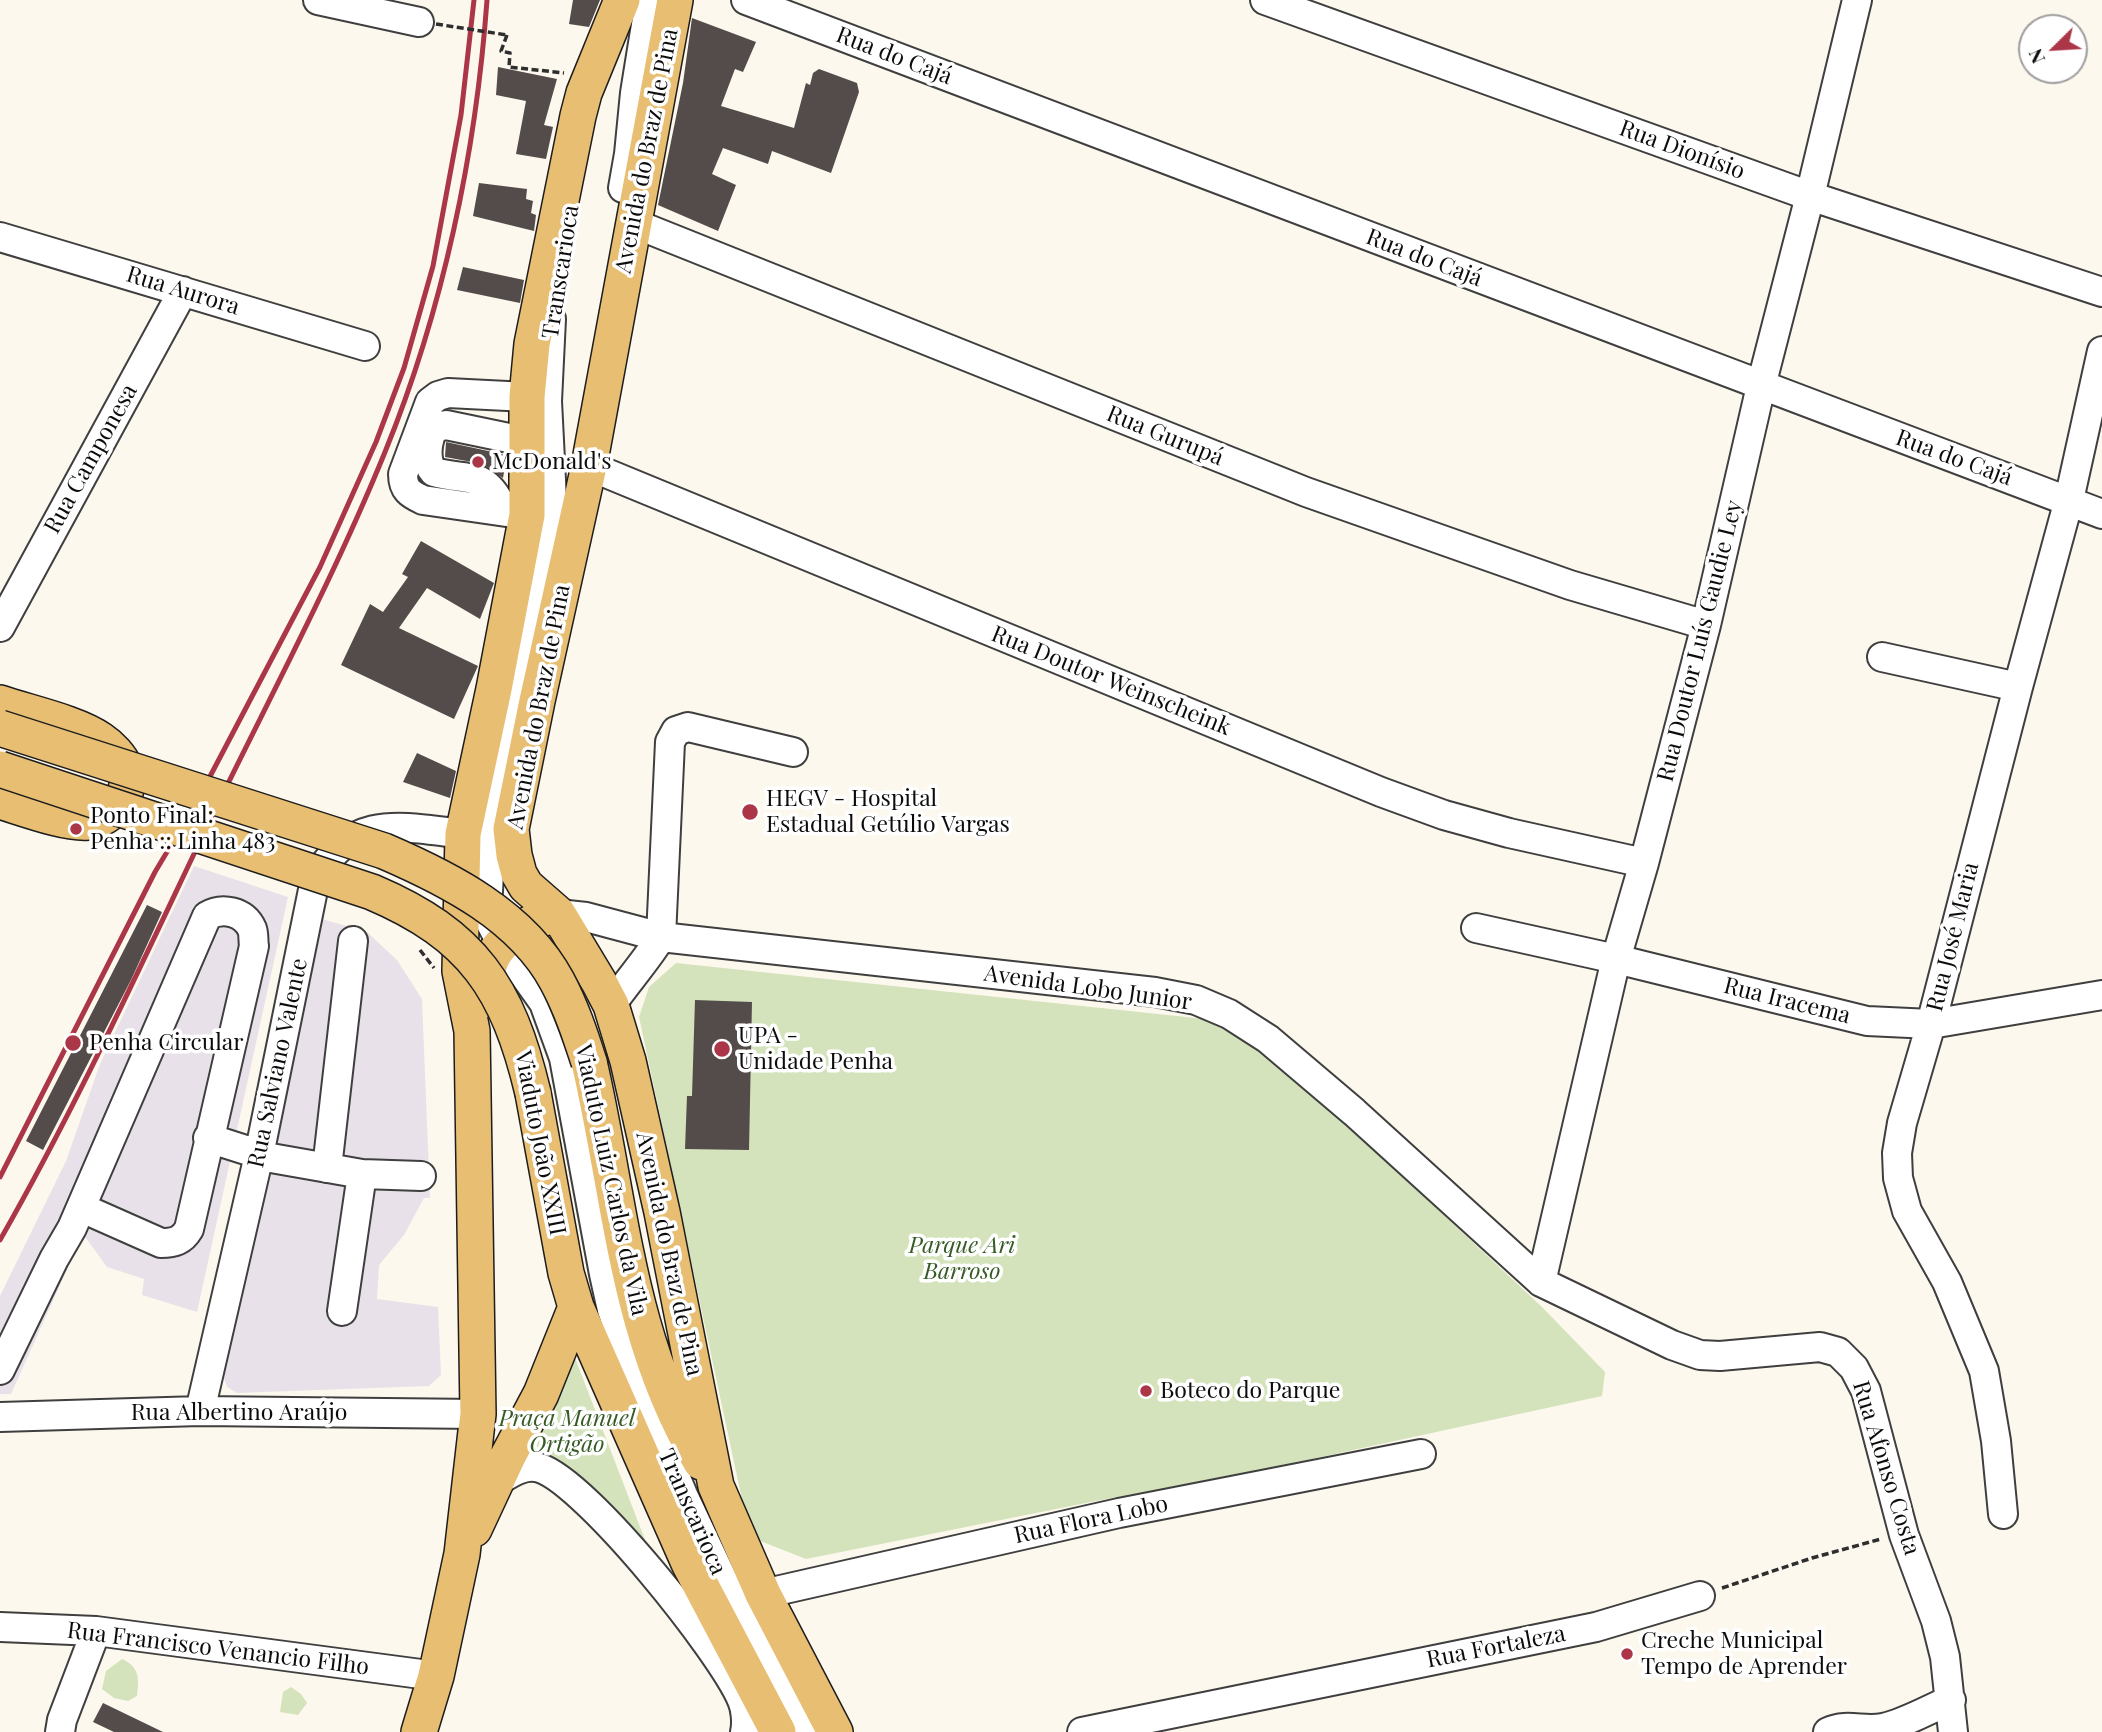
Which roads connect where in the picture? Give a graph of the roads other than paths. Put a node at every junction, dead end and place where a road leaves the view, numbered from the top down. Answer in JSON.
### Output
{"nodes":[{"id":1,"x":318,"y":0,"type":"edge"},
{"id":2,"x":622,"y":0,"type":"edge"},
{"id":3,"x":635,"y":0,"type":"edge"},
{"id":4,"x":650,"y":0,"type":"edge"},
{"id":5,"x":675,"y":0,"type":"edge"},
{"id":6,"x":746,"y":0,"type":"edge"},
{"id":7,"x":1265,"y":0,"type":"edge"},
{"id":8,"x":1857,"y":0,"type":"edge"},
{"id":9,"x":428,"y":23,"type":"road end"},
{"id":10,"x":1810,"y":196,"type":"junction"},
{"id":11,"x":633,"y":223,"type":"junction"},
{"id":12,"x":0,"y":237,"type":"edge"},
{"id":13,"x":183,"y":291,"type":"junction"},
{"id":14,"x":2102,"y":292,"type":"edge"},
{"id":15,"x":365,"y":346,"type":"dead end"},
{"id":16,"x":2102,"y":351,"type":"edge"},
{"id":17,"x":1760,"y":386,"type":"junction"},
{"id":18,"x":527,"y":397,"type":"junction"},
{"id":19,"x":528,"y":442,"type":"junction"},
{"id":20,"x":589,"y":466,"type":"junction"},
{"id":21,"x":2069,"y":500,"type":"junction"},
{"id":22,"x":515,"y":513,"type":"junction"},
{"id":23,"x":2102,"y":514,"type":"edge"},
{"id":24,"x":546,"y":553,"type":"junction"},
{"id":25,"x":1706,"y":625,"type":"junction"},
{"id":26,"x":0,"y":627,"type":"edge"},
{"id":27,"x":1882,"y":657,"type":"dead end"},
{"id":28,"x":2018,"y":687,"type":"junction"},
{"id":29,"x":0,"y":703,"type":"edge"},
{"id":30,"x":0,"y":728,"type":"edge"},
{"id":31,"x":793,"y":752,"type":"dead end"},
{"id":32,"x":0,"y":769,"type":"edge"},
{"id":33,"x":0,"y":801,"type":"edge"},
{"id":34,"x":463,"y":834,"type":"junction"},
{"id":35,"x":1644,"y":863,"type":"junction"},
{"id":36,"x":558,"y":914,"type":"junction"},
{"id":37,"x":1476,"y":928,"type":"dead end"},
{"id":38,"x":661,"y":937,"type":"junction"},
{"id":39,"x":353,"y":941,"type":"dead end"},
{"id":40,"x":501,"y":951,"type":"junction"},
{"id":41,"x":1616,"y":959,"type":"junction"},
{"id":42,"x":605,"y":993,"type":"junction"},
{"id":43,"x":2102,"y":995,"type":"edge"},
{"id":44,"x":1931,"y":1024,"type":"junction"},
{"id":45,"x":472,"y":1031,"type":"junction"},
{"id":46,"x":208,"y":1139,"type":"junction"},
{"id":47,"x":259,"y":1155,"type":"junction"},
{"id":48,"x":327,"y":1168,"type":"junction"},
{"id":49,"x":362,"y":1174,"type":"junction"},
{"id":50,"x":421,"y":1176,"type":"dead end"},
{"id":51,"x":82,"y":1208,"type":"junction"},
{"id":52,"x":1541,"y":1282,"type":"junction"},
{"id":53,"x":576,"y":1307,"type":"junction"},
{"id":54,"x":342,"y":1311,"type":"dead end"},
{"id":55,"x":0,"y":1370,"type":"edge"},
{"id":56,"x":200,"y":1411,"type":"junction"},
{"id":57,"x":478,"y":1415,"type":"junction"},
{"id":58,"x":0,"y":1417,"type":"edge"},
{"id":59,"x":1421,"y":1454,"type":"dead end"},
{"id":60,"x":496,"y":1482,"type":"junction"},
{"id":61,"x":716,"y":1486,"type":"junction"},
{"id":62,"x":2003,"y":1514,"type":"dead end"},
{"id":63,"x":462,"y":1554,"type":"junction"},
{"id":64,"x":763,"y":1594,"type":"junction"},
{"id":65,"x":1700,"y":1596,"type":"road end"},
{"id":66,"x":0,"y":1626,"type":"edge"},
{"id":67,"x":96,"y":1631,"type":"junction"},
{"id":68,"x":436,"y":1676,"type":"junction"},
{"id":69,"x":1951,"y":1700,"type":"junction"},
{"id":70,"x":61,"y":1732,"type":"edge"},
{"id":71,"x":419,"y":1732,"type":"edge"},
{"id":72,"x":745,"y":1732,"type":"edge"},
{"id":73,"x":778,"y":1732,"type":"edge"},
{"id":74,"x":807,"y":1732,"type":"edge"},
{"id":75,"x":835,"y":1732,"type":"edge"},
{"id":76,"x":1082,"y":1732,"type":"edge"},
{"id":77,"x":1828,"y":1732,"type":"edge"},
{"id":78,"x":1953,"y":1732,"type":"edge"}],
"edges":[{"from":1,"to":9,"type":"street"},
{"from":2,"to":18,"type":"main road","name":"Avenida do Braz de Pina"},
{"from":3,"to":24,"type":"street","name":"Transcarioca"},
{"from":4,"to":24,"type":"street","name":"Transcarioca"},
{"from":5,"to":11,"type":"main road","name":"Avenida do Braz de Pina"},
{"from":6,"to":17,"type":"street","name":"Rua do Cajá"},
{"from":7,"to":10,"type":"street","name":"Rua Dionísio"},
{"from":8,"to":10,"type":"street","name":"Rua Doutor Luís Gaudie Ley"},
{"from":10,"to":14,"type":"street","name":"Rua Dionísio"},
{"from":10,"to":17,"type":"street","name":"Rua Doutor Luís Gaudie Ley"},
{"from":11,"to":20,"type":"main road","name":"Avenida do Braz de Pina"},
{"from":11,"to":25,"type":"street","name":"Rua Gurupá"},
{"from":12,"to":13,"type":"street","name":"Rua Aurora"},
{"from":13,"to":15,"type":"street","name":"Rua Aurora"},
{"from":13,"to":26,"type":"street","name":"Rua Camponesa"},
{"from":16,"to":21,"type":"street","name":"Rua José Maria"},
{"from":17,"to":21,"type":"street","name":"Rua do Cajá"},
{"from":17,"to":25,"type":"street","name":"Rua Doutor Luís Gaudie Ley"},
{"from":18,"to":19,"type":"main road","name":"Avenida do Braz de Pina"},
{"from":18,"to":22,"type":"street"},
{"from":19,"to":22,"type":"main road","name":"Avenida do Braz de Pina"},
{"from":19,"to":22,"type":"street"},
{"from":20,"to":35,"type":"street","name":"Rua Doutor Weinscheink"},
{"from":20,"to":36,"type":"main road","name":"Avenida do Braz de Pina"},
{"from":21,"to":23,"type":"street","name":"Rua do Cajá"},
{"from":21,"to":28,"type":"street","name":"Rua José Maria"},
{"from":22,"to":34,"type":"main road","name":"Avenida do Braz de Pina"},
{"from":24,"to":40,"type":"street","name":"Transcarioca"},
{"from":25,"to":35,"type":"street","name":"Rua Doutor Luís Gaudie Ley"},
{"from":27,"to":28,"type":"street"},
{"from":28,"to":44,"type":"street","name":"Rua José Maria"},
{"from":29,"to":33,"type":"main road"},
{"from":30,"to":61,"type":"main road","name":"Viaduto Luiz Carlos da Vila","bridge":true},
{"from":31,"to":38,"type":"street"},
{"from":32,"to":53,"type":"main road","name":"Viaduto João XXIII","bridge":true},
{"from":34,"to":45,"type":"main road","name":"Avenida do Braz de Pina"},
{"from":34,"to":47,"type":"street","name":"Rua Salviano Valente"},
{"from":35,"to":41,"type":"street","name":"Rua Doutor Luís Gaudie Ley"},
{"from":36,"to":38,"type":"street","name":"Avenida Lobo Junior"},
{"from":36,"to":40,"type":"main road"},
{"from":36,"to":42,"type":"main road","name":"Avenida do Braz de Pina"},
{"from":37,"to":41,"type":"street","name":"Rua Iracema"},
{"from":38,"to":42,"type":"street"},
{"from":38,"to":52,"type":"street","name":"Avenida Lobo Junior"},
{"from":39,"to":48,"type":"street"},
{"from":40,"to":42,"type":"main road"},
{"from":40,"to":45,"type":"main road"},
{"from":40,"to":74,"type":"street","name":"Transcarioca"},
{"from":41,"to":44,"type":"street","name":"Rua Iracema"},
{"from":41,"to":52,"type":"street","name":"Rua Doutor Luís Gaudie Ley"},
{"from":42,"to":61,"type":"main road","name":"Avenida do Braz de Pina"},
{"from":43,"to":44,"type":"street","name":"Rua Iracema"},
{"from":44,"to":62,"type":"street","name":"Rua José Maria"},
{"from":45,"to":57,"type":"main road","name":"Avenida do Braz de Pina"},
{"from":46,"to":47,"type":"street"},
{"from":46,"to":51,"type":"street"},
{"from":46,"to":51,"type":"street"},
{"from":47,"to":48,"type":"street"},
{"from":47,"to":56,"type":"street","name":"Rua Salviano Valente"},
{"from":48,"to":49,"type":"street"},
{"from":49,"to":50,"type":"street"},
{"from":49,"to":54,"type":"street"},
{"from":51,"to":55,"type":"street"},
{"from":52,"to":69,"type":"street","name":"Rua Afonso Costa"},
{"from":53,"to":60,"type":"main road"},
{"from":53,"to":73,"type":"main road"},
{"from":56,"to":57,"type":"street","name":"Rua Albertino Araújo"},
{"from":56,"to":58,"type":"street","name":"Rua Albertino Araújo"},
{"from":57,"to":63,"type":"main road","name":"Avenida do Braz de Pina"},
{"from":59,"to":64,"type":"street","name":"Rua Flora Lobo"},
{"from":60,"to":63,"type":"main road"},
{"from":60,"to":72,"type":"street"},
{"from":61,"to":64,"type":"main road","name":"Avenida do Braz de Pina"},
{"from":63,"to":68,"type":"main road"},
{"from":64,"to":75,"type":"main road","name":"Avenida do Braz de Pina"},
{"from":65,"to":76,"type":"street","name":"Rua Fortaleza"},
{"from":66,"to":67,"type":"street","name":"Rua Francisco Venancio Filho"},
{"from":67,"to":68,"type":"street","name":"Rua Francisco Venancio Filho"},
{"from":67,"to":70,"type":"street"},
{"from":68,"to":71,"type":"main road"},
{"from":69,"to":77,"type":"street"},
{"from":69,"to":78,"type":"street","name":"Rua Afonso Costa"}]}
